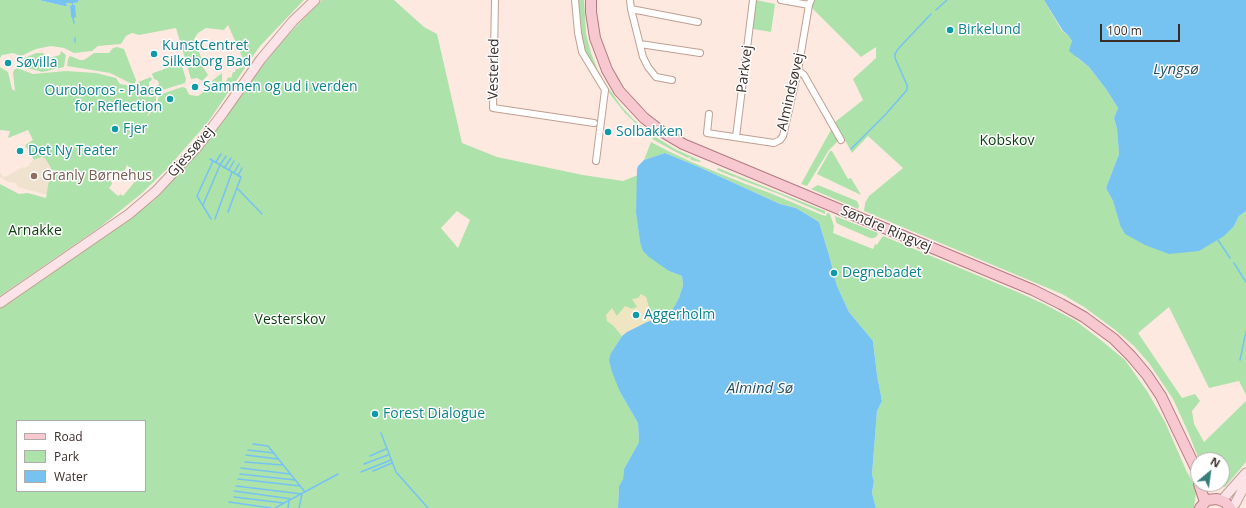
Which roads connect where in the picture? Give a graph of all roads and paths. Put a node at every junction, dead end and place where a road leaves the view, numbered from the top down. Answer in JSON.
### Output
{"nodes":[{"id":1,"x":315,"y":0,"type":"edge"},
{"id":2,"x":496,"y":0,"type":"edge"},
{"id":3,"x":575,"y":0,"type":"edge"},
{"id":4,"x":591,"y":0,"type":"edge"},
{"id":5,"x":630,"y":0,"type":"edge"},
{"id":6,"x":754,"y":0,"type":"edge"},
{"id":7,"x":781,"y":0,"type":"edge"},
{"id":8,"x":810,"y":2,"type":"edge"},
{"id":9,"x":631,"y":9,"type":"junction"},
{"id":10,"x":698,"y":22,"type":"dead end"},
{"id":11,"x":640,"y":44,"type":"junction"},
{"id":12,"x":700,"y":54,"type":"dead end"},
{"id":13,"x":798,"y":70,"type":"junction"},
{"id":14,"x":672,"y":80,"type":"dead end"},
{"id":15,"x":709,"y":114,"type":"dead end"},
{"id":16,"x":594,"y":123,"type":"dead end"},
{"id":17,"x":736,"y":137,"type":"junction"},
{"id":18,"x":841,"y":140,"type":"dead end"},
{"id":19,"x":596,"y":161,"type":"dead end"},
{"id":20,"x":0,"y":303,"type":"edge"},
{"id":21,"x":1190,"y":457,"type":"edge"},
{"id":22,"x":1246,"y":474,"type":"edge"},
{"id":23,"x":1246,"y":483,"type":"edge"},
{"id":24,"x":1208,"y":492,"type":"edge"},
{"id":25,"x":1211,"y":492,"type":"edge"},
{"id":26,"x":1221,"y":504,"type":"edge"}],
"edges":[{"from":1,"to":20,"type":"street","name":"Gjessøvej"},
{"from":2,"to":16,"type":"street","name":"Vesterled"},
{"from":3,"to":19,"type":"street"},
{"from":4,"to":21,"type":"main road","name":"Søndre Ringvej"},
{"from":5,"to":9,"type":"street"},
{"from":6,"to":17,"type":"street","name":"Parkvej"},
{"from":7,"to":8,"type":"street"},
{"from":8,"to":13,"type":"street","name":"Almindsøvej"},
{"from":9,"to":10,"type":"street"},
{"from":9,"to":11,"type":"street"},
{"from":11,"to":12,"type":"street"},
{"from":11,"to":14,"type":"street"},
{"from":13,"to":17,"type":"street","name":"Almindsøvej"},
{"from":13,"to":18,"type":"street"},
{"from":15,"to":17,"type":"street","name":"Almindsøvej"},
{"from":22,"to":26,"type":"street"},
{"from":23,"to":26,"type":"street"},
{"from":24,"to":26,"type":"main road"},
{"from":25,"to":26,"type":"main road"}]}
